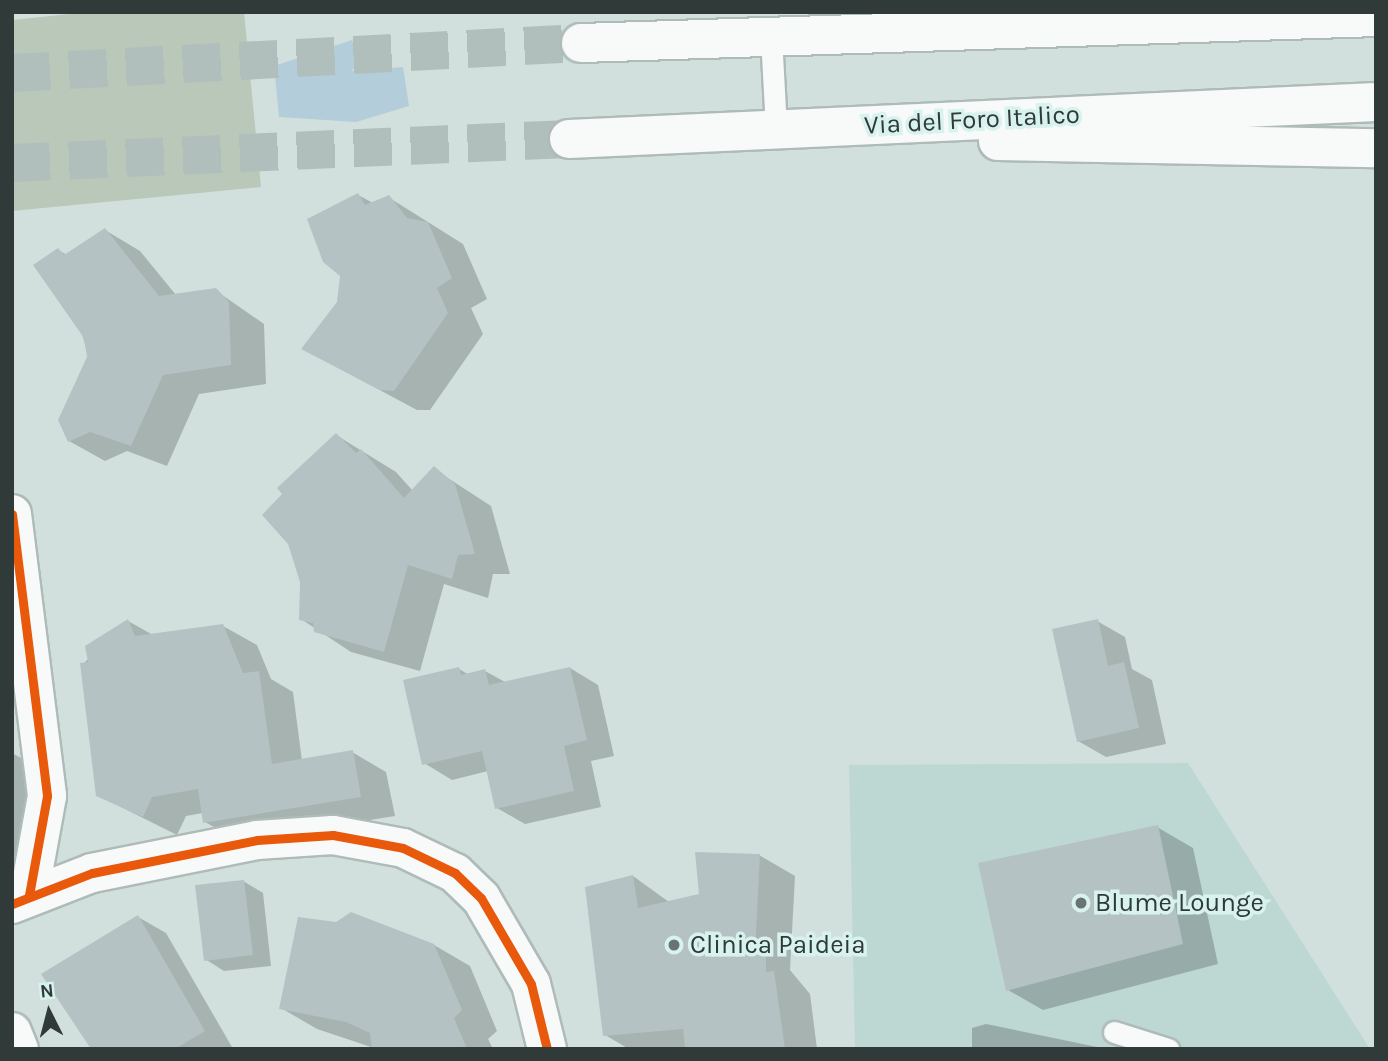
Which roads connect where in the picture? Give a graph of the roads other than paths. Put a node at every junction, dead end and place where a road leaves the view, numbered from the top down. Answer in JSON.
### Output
{"nodes":[{"id":1,"x":1174,"y":12,"type":"edge"},
{"id":2,"x":1376,"y":18,"type":"edge"},
{"id":3,"x":1041,"y":26,"type":"junction"},
{"id":4,"x":771,"y":36,"type":"junction"},
{"id":5,"x":580,"y":43,"type":"tunnel mouth"},
{"id":6,"x":1376,"y":102,"type":"edge"},
{"id":7,"x":776,"y":129,"type":"junction"},
{"id":8,"x":569,"y":139,"type":"tunnel mouth"},
{"id":9,"x":1376,"y":148,"type":"edge"},
{"id":10,"x":12,"y":514,"type":"edge"},
{"id":11,"x":21,"y":899,"type":"edge"},
{"id":12,"x":12,"y":1032,"type":"edge"},
{"id":13,"x":1114,"y":1032,"type":"dead end"},
{"id":14,"x":19,"y":1049,"type":"edge"},
{"id":15,"x":547,"y":1049,"type":"edge"},
{"id":16,"x":1168,"y":1049,"type":"edge"}],
"edges":[{"from":1,"to":3,"type":"main road"},
{"from":2,"to":3,"type":"main road"},
{"from":3,"to":4,"type":"main road"},
{"from":4,"to":5,"type":"main road"},
{"from":4,"to":7,"type":"lane"},
{"from":6,"to":7,"type":"main road","name":"Via del Foro Italico"},
{"from":7,"to":8,"type":"main road","name":"Via del Foro Italico"},
{"from":7,"to":9,"type":"main road"},
{"from":10,"to":11,"type":"main road"},
{"from":11,"to":15,"type":"main road"},
{"from":12,"to":14,"type":"main road"},
{"from":13,"to":16,"type":"lane"}]}
